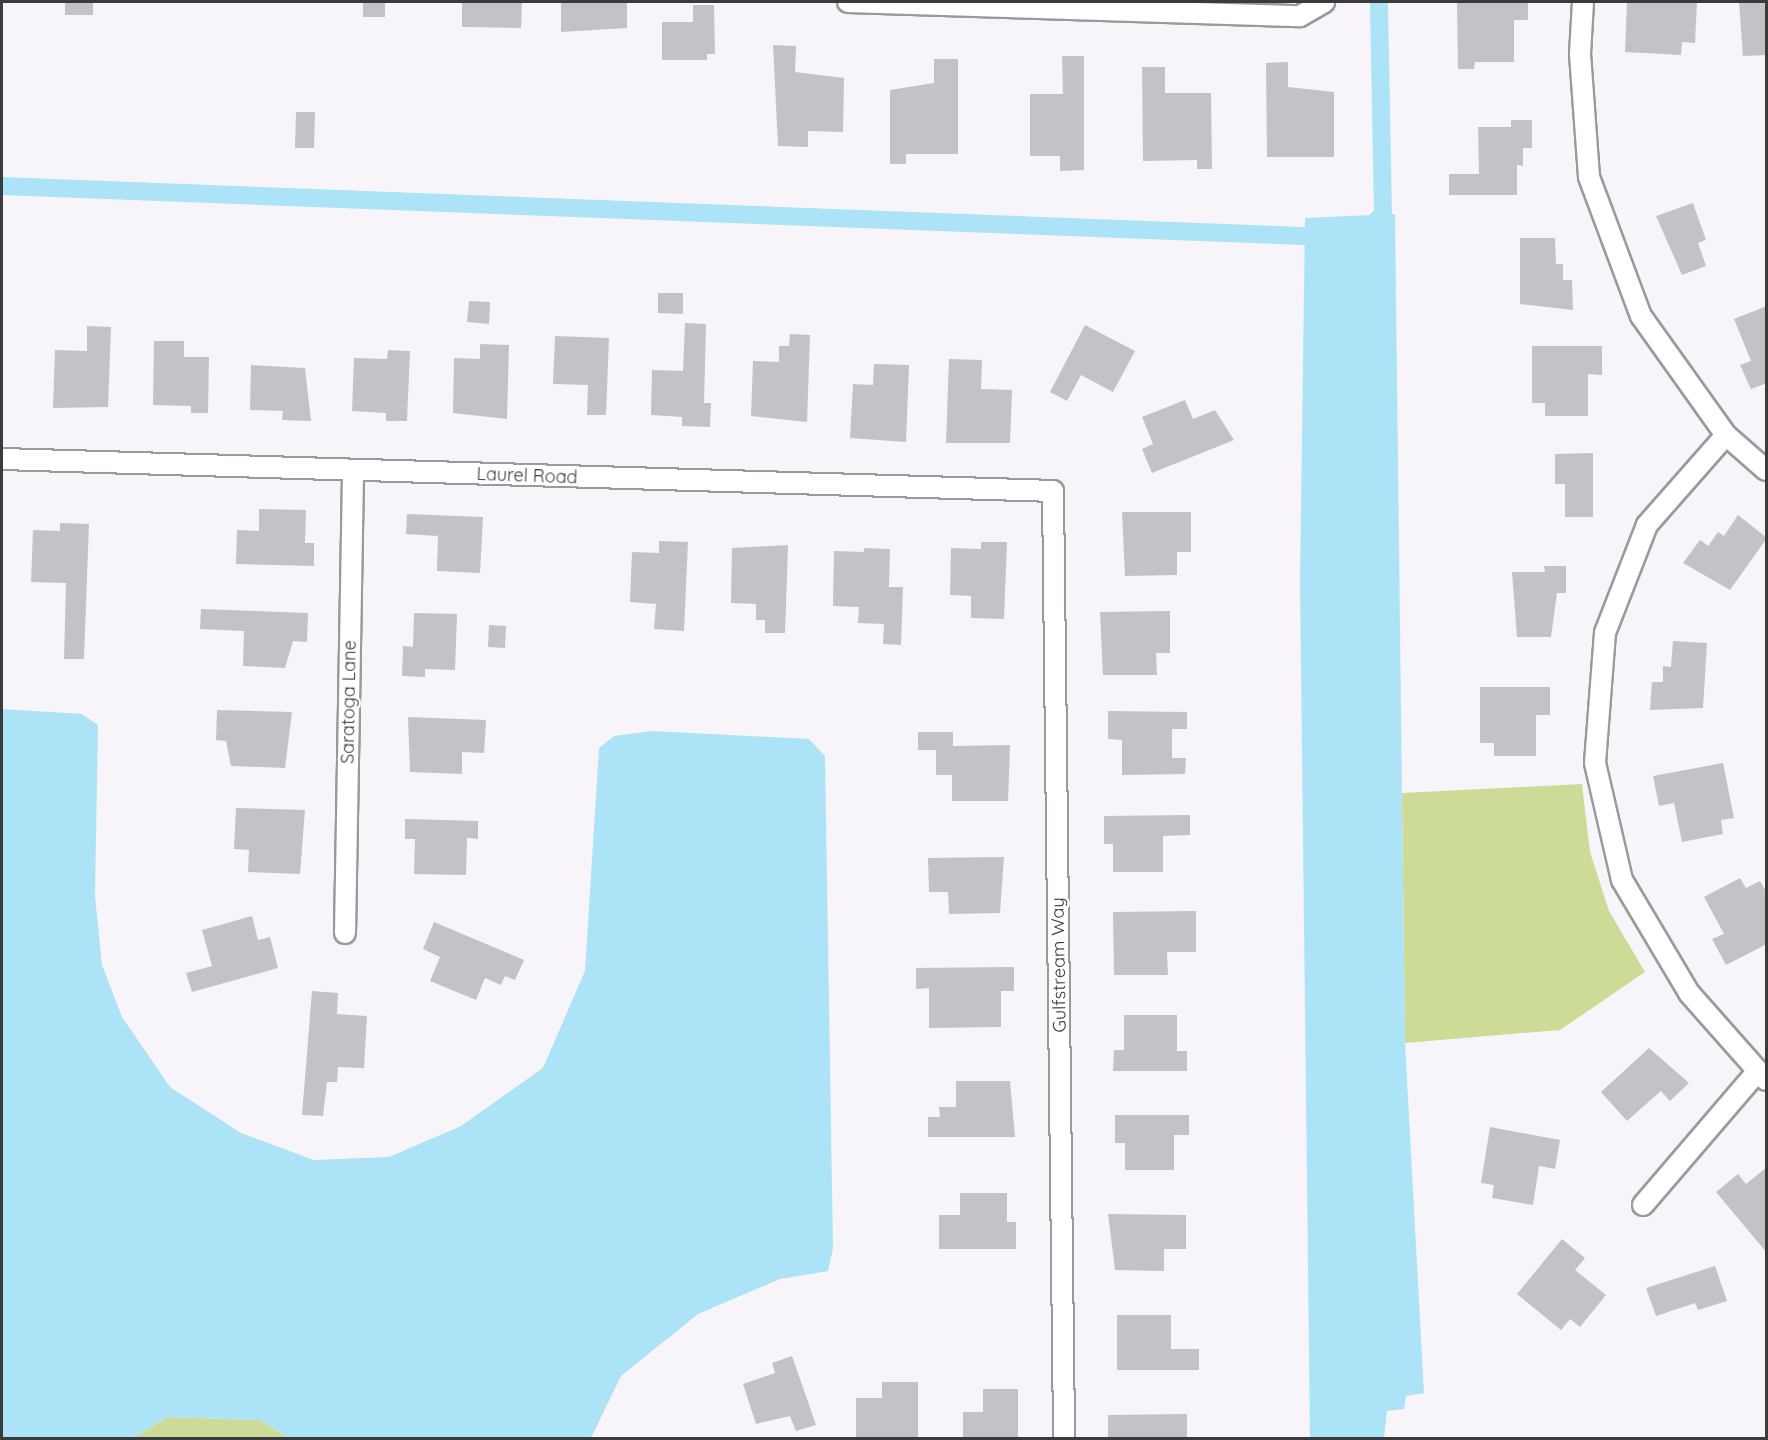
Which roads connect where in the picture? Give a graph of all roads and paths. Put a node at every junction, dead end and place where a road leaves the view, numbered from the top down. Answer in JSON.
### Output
{"nodes":[{"id":1,"x":849,"y":2,"type":"edge"},
{"id":2,"x":1583,"y":2,"type":"edge"},
{"id":3,"x":1324,"y":3,"type":"edge"},
{"id":4,"x":1726,"y":435,"type":"junction"},
{"id":5,"x":2,"y":459,"type":"edge"},
{"id":6,"x":1767,"y":470,"type":"edge"},
{"id":7,"x":353,"y":471,"type":"junction"},
{"id":8,"x":1053,"y":491,"type":"joint"},
{"id":9,"x":345,"y":933,"type":"dead end"},
{"id":10,"x":1762,"y":1076,"type":"edge"},
{"id":11,"x":1643,"y":1205,"type":"dead end"},
{"id":12,"x":1064,"y":1438,"type":"edge"}],
"edges":[{"from":1,"to":3,"type":"street"},
{"from":2,"to":4,"type":"street"},
{"from":4,"to":6,"type":"street"},
{"from":4,"to":10,"type":"street"},
{"from":5,"to":7,"type":"street","name":"Laurel Road"},
{"from":7,"to":8,"type":"street","name":"Laurel Road"},
{"from":7,"to":9,"type":"street","name":"Saratoga Lane"},
{"from":8,"to":12,"type":"street","name":"Gulfstream Way"},
{"from":10,"to":11,"type":"street"}]}
